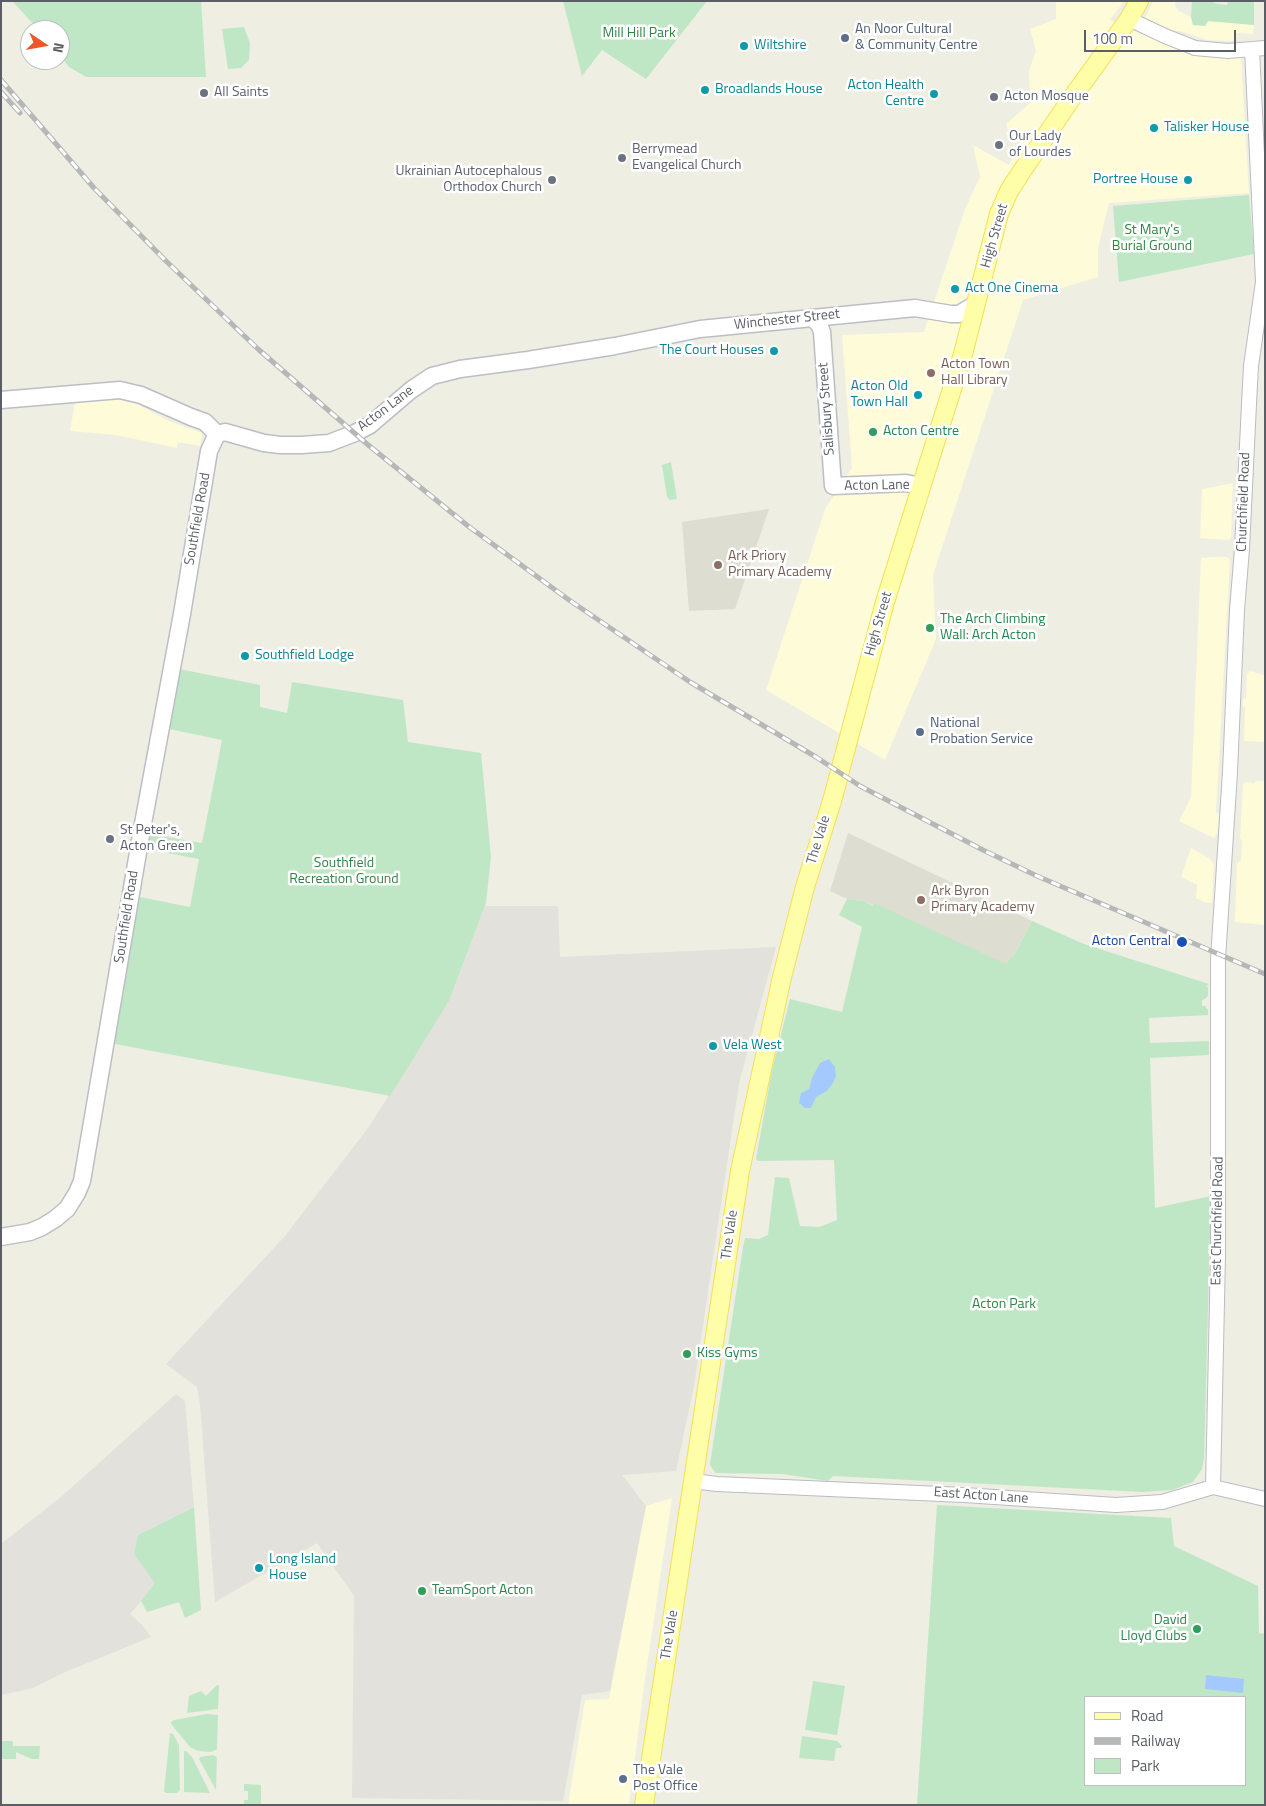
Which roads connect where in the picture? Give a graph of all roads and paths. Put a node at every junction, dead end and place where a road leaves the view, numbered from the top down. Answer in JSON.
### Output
{"nodes":[{"id":1,"x":1139,"y":1,"type":"edge"},
{"id":2,"x":1129,"y":19,"type":"junction"},
{"id":3,"x":1258,"y":49,"type":"edge"},
{"id":4,"x":976,"y":304,"type":"junction"},
{"id":5,"x":943,"y":313,"type":"junction"},
{"id":6,"x":817,"y":325,"type":"junction"},
{"id":7,"x":966,"y":339,"type":"junction"},
{"id":8,"x":631,"y":342,"type":"joint"},
{"id":9,"x":1,"y":400,"type":"edge"},
{"id":10,"x":217,"y":434,"type":"junction"},
{"id":11,"x":832,"y":486,"type":"joint"},
{"id":12,"x":921,"y":486,"type":"junction"},
{"id":13,"x":865,"y":674,"type":"joint"},
{"id":14,"x":1218,"y":954,"type":"joint"},
{"id":15,"x":1,"y":1237,"type":"edge"},
{"id":16,"x":693,"y":1481,"type":"junction"},
{"id":17,"x":1213,"y":1487,"type":"junction"},
{"id":18,"x":1265,"y":1499,"type":"edge"},
{"id":19,"x":644,"y":1805,"type":"edge"}],
"edges":[{"from":1,"to":2,"type":"main road","name":"High Street"},
{"from":2,"to":3,"type":"street"},
{"from":2,"to":4,"type":"main road","name":"High Street"},
{"from":3,"to":14,"type":"street","name":"Churchfield Road"},
{"from":4,"to":5,"type":"main road","name":"Winchester Street"},
{"from":4,"to":7,"type":"main road","name":"High Street"},
{"from":5,"to":6,"type":"main road","name":"Winchester Street"},
{"from":5,"to":7,"type":"main road"},
{"from":6,"to":8,"type":"main road","name":"Winchester Street"},
{"from":6,"to":11,"type":"main road","name":"Salisbury Street"},
{"from":7,"to":12,"type":"main road","name":"High Street"},
{"from":8,"to":10,"type":"main road","name":"Acton Lane"},
{"from":9,"to":10,"type":"main road"},
{"from":10,"to":15,"type":"main road","name":"Southfield Road"},
{"from":11,"to":12,"type":"main road","name":"Acton Lane"},
{"from":12,"to":13,"type":"main road","name":"High Street"},
{"from":13,"to":16,"type":"main road","name":"The Vale"},
{"from":14,"to":17,"type":"street","name":"East Churchfield Road"},
{"from":16,"to":17,"type":"street","name":"East Acton Lane"},
{"from":16,"to":19,"type":"main road","name":"The Vale"},
{"from":17,"to":18,"type":"street","name":"East Acton Lane"}]}
